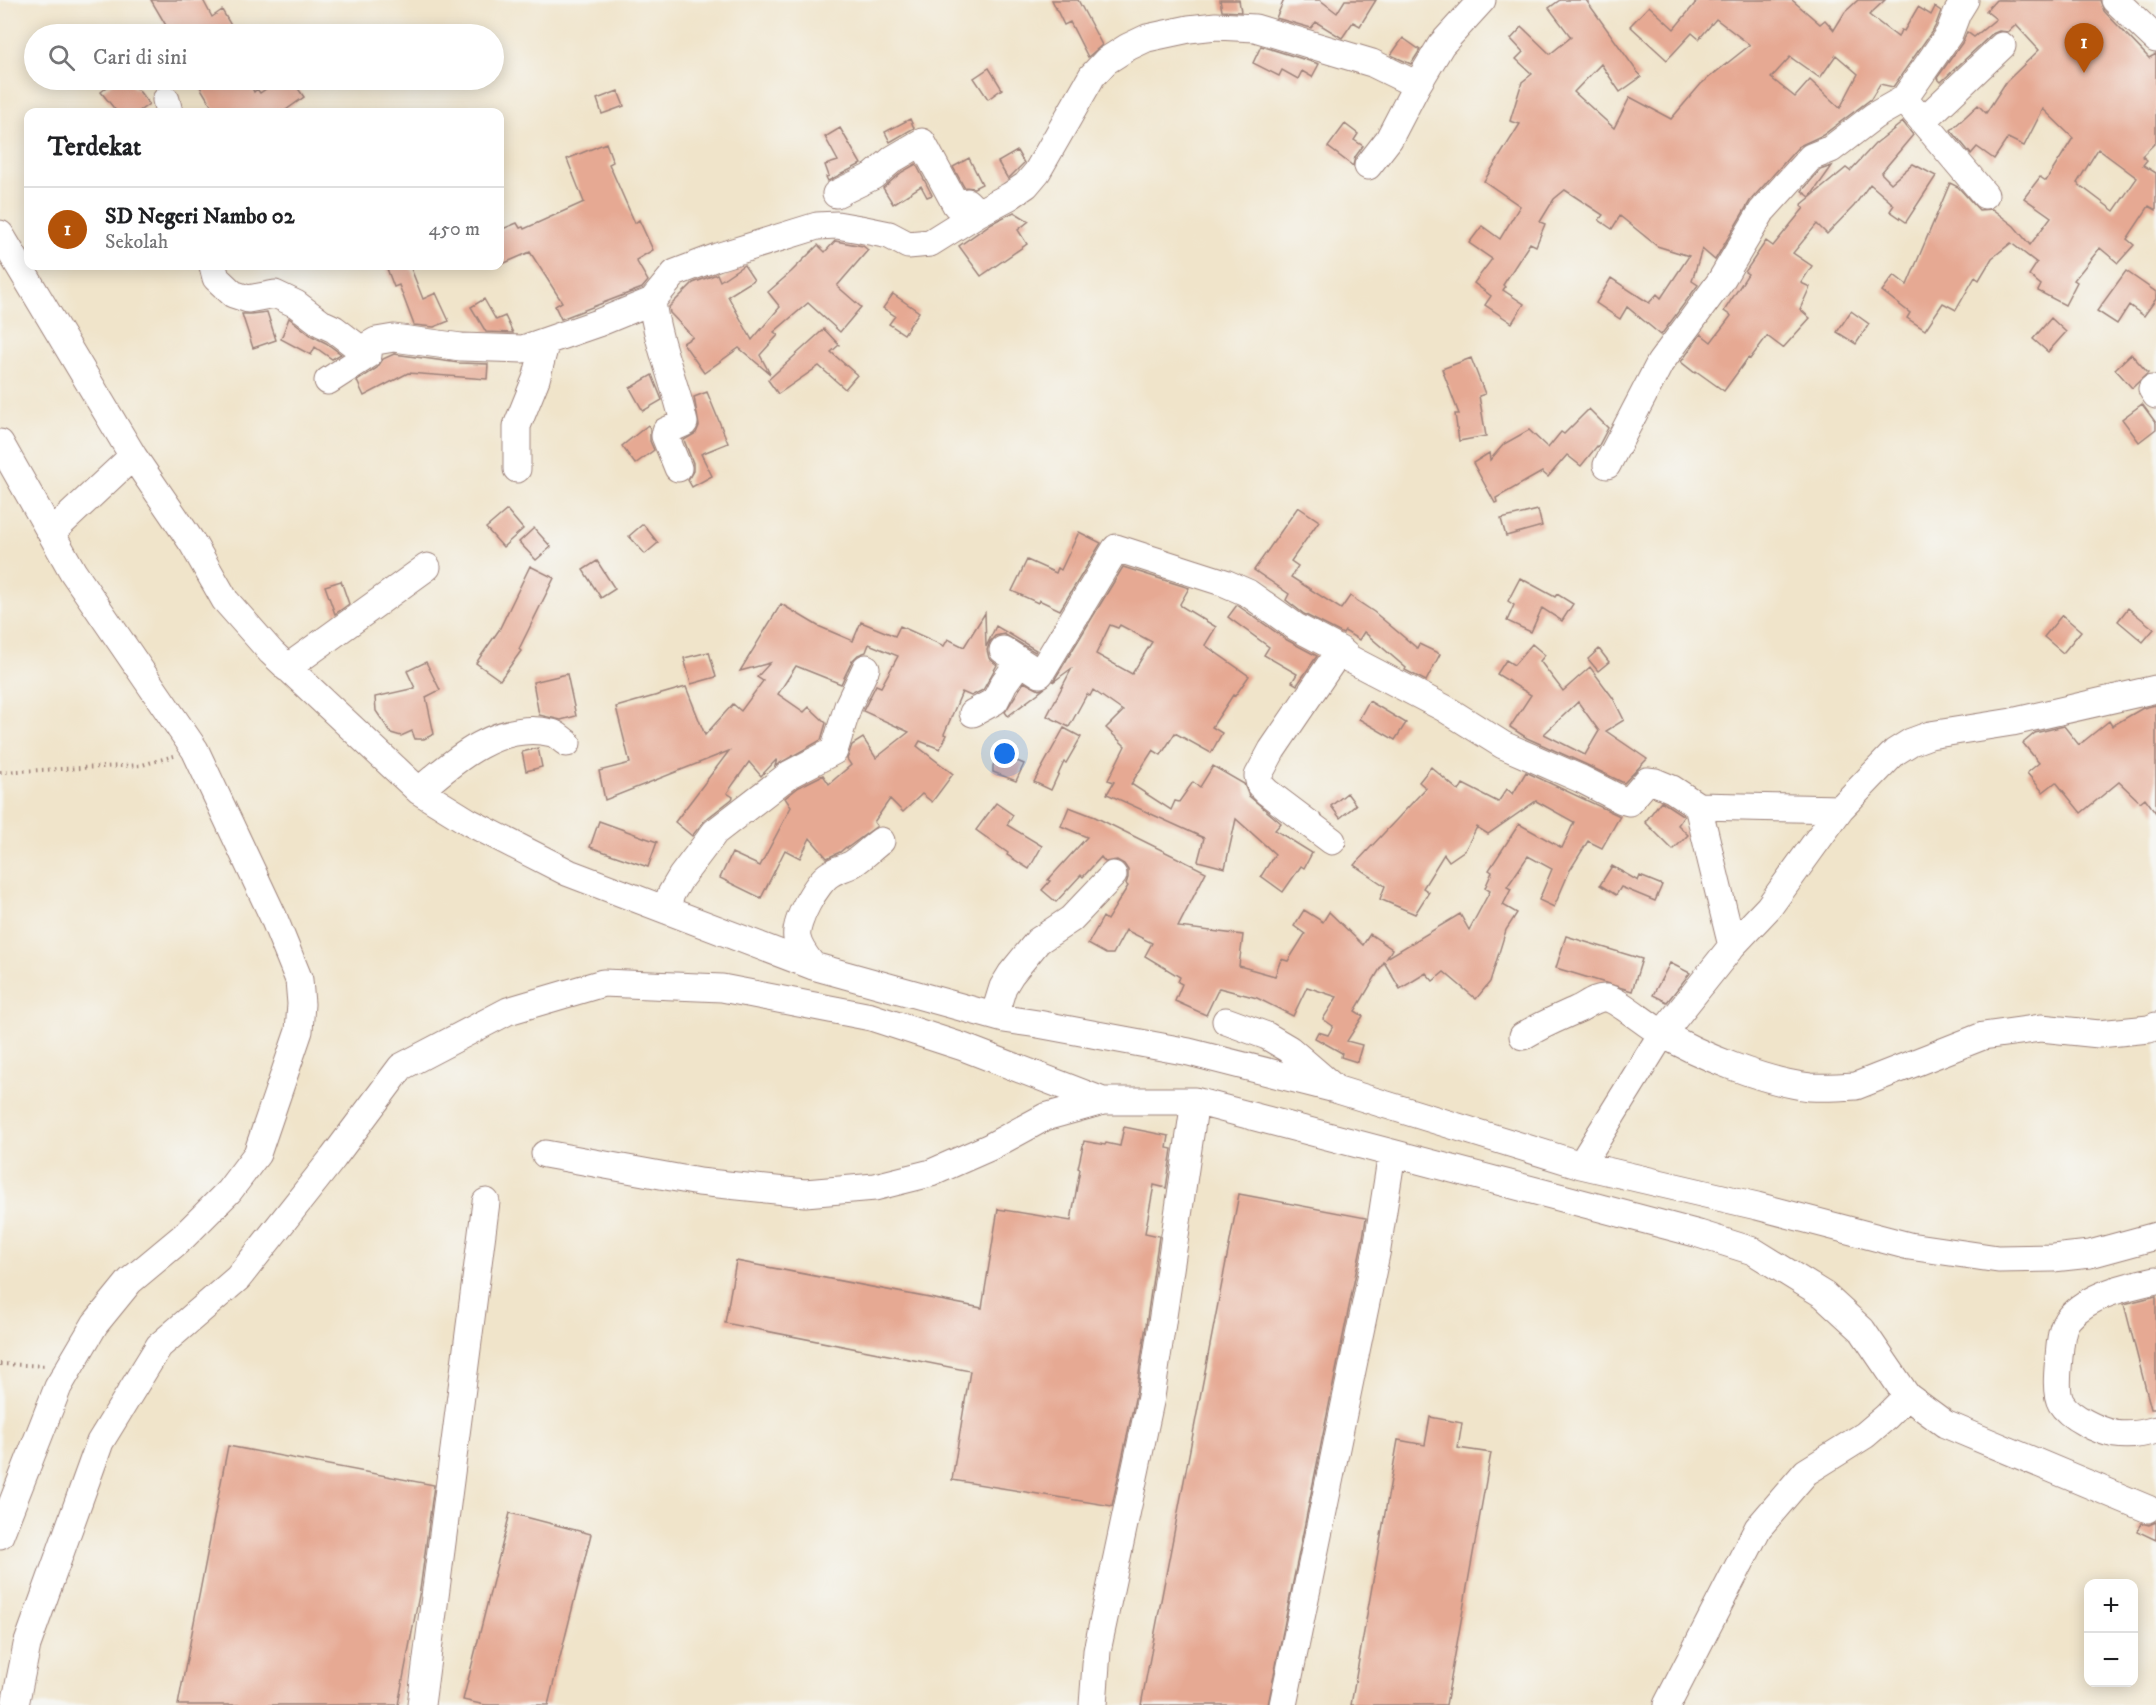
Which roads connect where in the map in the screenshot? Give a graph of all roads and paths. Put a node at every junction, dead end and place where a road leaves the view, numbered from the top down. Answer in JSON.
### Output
{"nodes":[{"id":1,"x":1482,"y":0,"type":"edge"},
{"id":2,"x":1965,"y":0,"type":"edge"},
{"id":3,"x":2115,"y":0,"type":"edge"},
{"id":4,"x":2156,"y":39,"type":"edge"},
{"id":5,"x":2002,"y":46,"type":"dead end"},
{"id":6,"x":1417,"y":85,"type":"junction"},
{"id":7,"x":1905,"y":99,"type":"junction"},
{"id":8,"x":1924,"y":120,"type":"junction"},
{"id":9,"x":1368,"y":166,"type":"dead end"},
{"id":10,"x":836,"y":194,"type":"dead end"},
{"id":11,"x":1985,"y":195,"type":"dead end"},
{"id":12,"x":978,"y":213,"type":"junction"},
{"id":13,"x":0,"y":234,"type":"edge"},
{"id":14,"x":214,"y":270,"type":"edge"},
{"id":15,"x":652,"y":301,"type":"junction"},
{"id":16,"x":546,"y":341,"type":"junction"},
{"id":17,"x":368,"y":355,"type":"junction"},
{"id":18,"x":328,"y":381,"type":"dead end"},
{"id":19,"x":0,"y":443,"type":"edge"},
{"id":20,"x":133,"y":456,"type":"junction"},
{"id":21,"x":1607,"y":465,"type":"dead end"},
{"id":22,"x":678,"y":468,"type":"dead end"},
{"id":23,"x":517,"y":469,"type":"dead end"},
{"id":24,"x":51,"y":533,"type":"junction"},
{"id":25,"x":428,"y":567,"type":"dead end"},
{"id":26,"x":1340,"y":650,"type":"junction"},
{"id":27,"x":287,"y":668,"type":"junction"},
{"id":28,"x":866,"y":669,"type":"dead end"},
{"id":29,"x":2156,"y":689,"type":"edge"},
{"id":30,"x":973,"y":713,"type":"dead end"},
{"id":31,"x":567,"y":743,"type":"dead end"},
{"id":32,"x":195,"y":750,"type":"junction"},
{"id":33,"x":0,"y":772,"type":"edge"},
{"id":34,"x":419,"y":791,"type":"junction"},
{"id":35,"x":1698,"y":806,"type":"junction"},
{"id":36,"x":1840,"y":810,"type":"junction"},
{"id":37,"x":881,"y":841,"type":"dead end"},
{"id":38,"x":1332,"y":841,"type":"dead end"},
{"id":39,"x":1113,"y":875,"type":"dead end"},
{"id":40,"x":666,"y":910,"type":"junction"},
{"id":41,"x":1732,"y":946,"type":"junction"},
{"id":42,"x":813,"y":966,"type":"junction"},
{"id":43,"x":994,"y":1016,"type":"junction"},
{"id":44,"x":1226,"y":1022,"type":"dead end"},
{"id":45,"x":2156,"y":1026,"type":"edge"},
{"id":46,"x":1662,"y":1034,"type":"junction"},
{"id":47,"x":1523,"y":1036,"type":"dead end"},
{"id":48,"x":1335,"y":1089,"type":"junction"},
{"id":49,"x":1103,"y":1101,"type":"junction"},
{"id":50,"x":1195,"y":1101,"type":"junction"},
{"id":51,"x":1392,"y":1153,"type":"junction"},
{"id":52,"x":544,"y":1155,"type":"dead end"},
{"id":53,"x":1581,"y":1165,"type":"junction"},
{"id":54,"x":486,"y":1202,"type":"dead end"},
{"id":55,"x":2156,"y":1236,"type":"edge"},
{"id":56,"x":2156,"y":1280,"type":"edge"},
{"id":57,"x":0,"y":1364,"type":"edge"},
{"id":58,"x":68,"y":1367,"type":"junction"},
{"id":59,"x":1907,"y":1396,"type":"junction"},
{"id":60,"x":2156,"y":1430,"type":"edge"},
{"id":61,"x":2148,"y":1509,"type":"dead end"},
{"id":62,"x":0,"y":1535,"type":"edge"},
{"id":63,"x":15,"y":1705,"type":"edge"},
{"id":64,"x":422,"y":1705,"type":"edge"},
{"id":65,"x":1093,"y":1705,"type":"edge"},
{"id":66,"x":1283,"y":1705,"type":"edge"},
{"id":67,"x":1667,"y":1705,"type":"edge"}],
"edges":[{"from":1,"to":6,"type":"street"},
{"from":2,"to":7,"type":"street"},
{"from":3,"to":4,"type":"street"},
{"from":5,"to":8,"type":"street"},
{"from":6,"to":9,"type":"street"},
{"from":6,"to":12,"type":"street"},
{"from":7,"to":8,"type":"street"},
{"from":7,"to":21,"type":"street"},
{"from":8,"to":11,"type":"street"},
{"from":10,"to":12,"type":"street"},
{"from":12,"to":15,"type":"street"},
{"from":13,"to":20,"type":"street"},
{"from":14,"to":17,"type":"street"},
{"from":15,"to":16,"type":"street"},
{"from":15,"to":22,"type":"street"},
{"from":16,"to":17,"type":"street"},
{"from":16,"to":23,"type":"street"},
{"from":17,"to":18,"type":"street"},
{"from":19,"to":24,"type":"street"},
{"from":20,"to":24,"type":"street"},
{"from":20,"to":27,"type":"street"},
{"from":24,"to":32,"type":"street"},
{"from":25,"to":27,"type":"street"},
{"from":26,"to":30,"type":"street"},
{"from":26,"to":35,"type":"street"},
{"from":26,"to":38,"type":"street"},
{"from":27,"to":34,"type":"street"},
{"from":28,"to":40,"type":"street"},
{"from":29,"to":36,"type":"street"},
{"from":31,"to":34,"type":"street"},
{"from":32,"to":33,"type":"path"},
{"from":32,"to":58,"type":"street"},
{"from":34,"to":40,"type":"street"},
{"from":35,"to":36,"type":"street"},
{"from":35,"to":41,"type":"street"},
{"from":36,"to":41,"type":"street"},
{"from":37,"to":42,"type":"street"},
{"from":39,"to":43,"type":"street"},
{"from":40,"to":42,"type":"street"},
{"from":41,"to":46,"type":"street"},
{"from":42,"to":43,"type":"street"},
{"from":43,"to":48,"type":"street"},
{"from":44,"to":48,"type":"street"},
{"from":45,"to":46,"type":"street"},
{"from":46,"to":47,"type":"street"},
{"from":46,"to":53,"type":"street"},
{"from":48,"to":53,"type":"street"},
{"from":49,"to":50,"type":"street"},
{"from":49,"to":52,"type":"street"},
{"from":49,"to":63,"type":"street"},
{"from":50,"to":51,"type":"street"},
{"from":50,"to":65,"type":"street"},
{"from":51,"to":59,"type":"street"},
{"from":51,"to":66,"type":"street"},
{"from":53,"to":55,"type":"street"},
{"from":54,"to":64,"type":"street"},
{"from":56,"to":60,"type":"street"},
{"from":57,"to":58,"type":"path"},
{"from":58,"to":62,"type":"street"},
{"from":59,"to":61,"type":"street"},
{"from":59,"to":67,"type":"street"}]}
